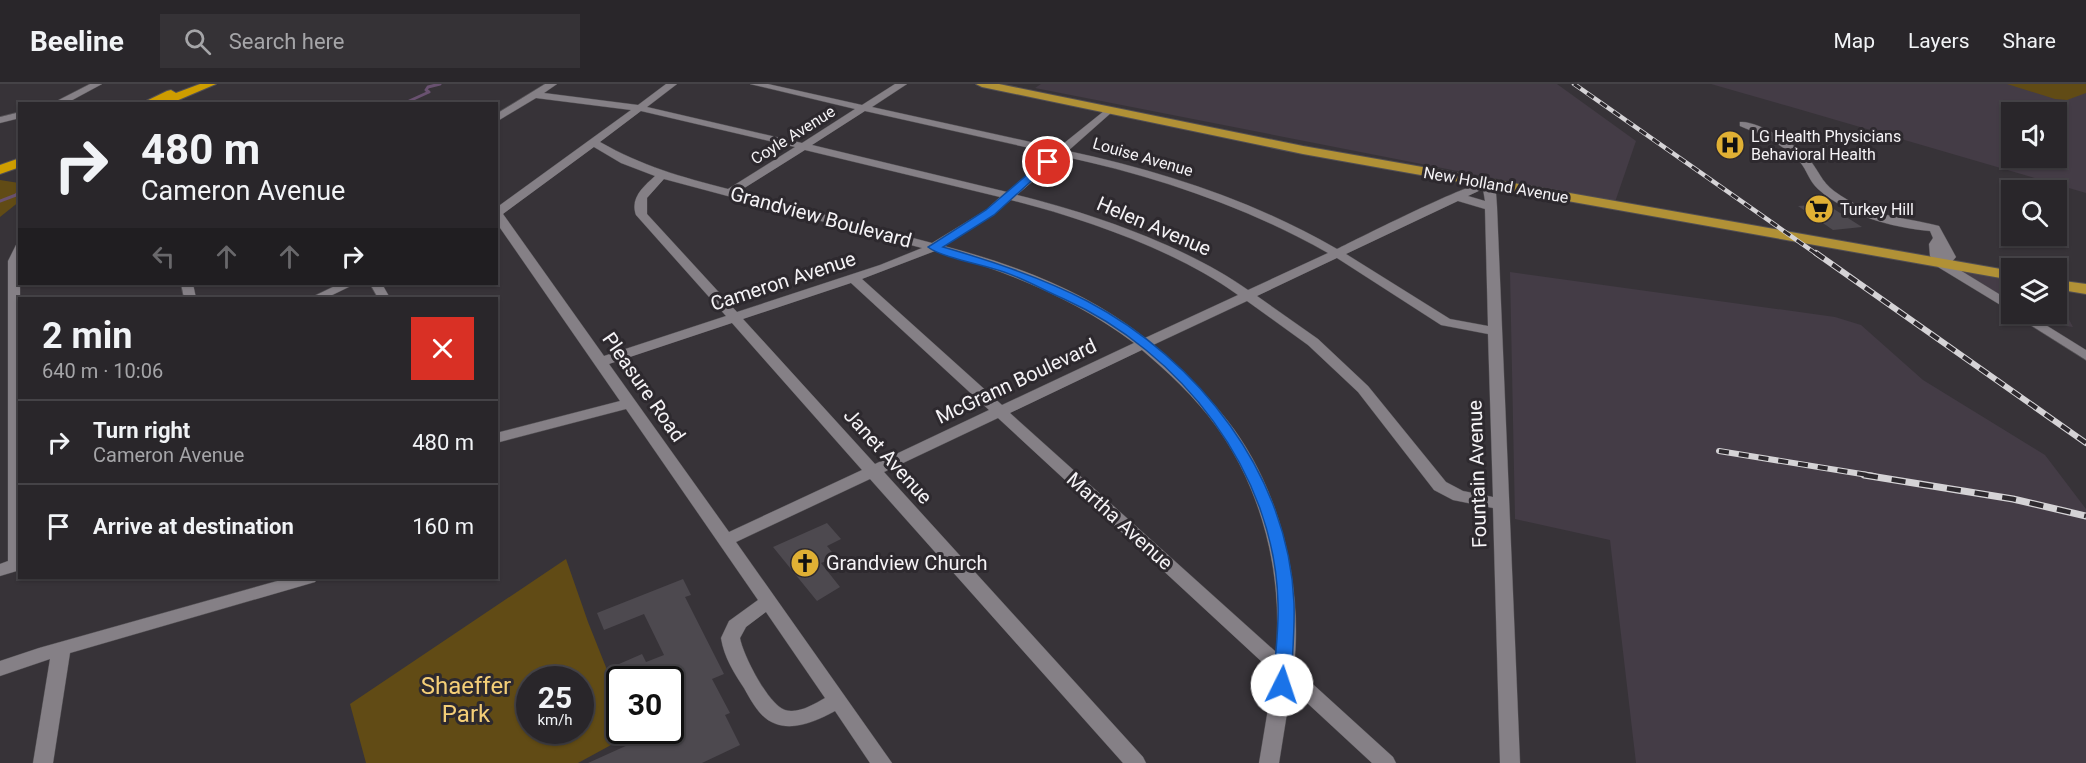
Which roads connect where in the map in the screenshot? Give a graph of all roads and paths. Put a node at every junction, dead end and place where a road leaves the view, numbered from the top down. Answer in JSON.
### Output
{"nodes":[{"id":1,"x":97,"y":84,"type":"edge"},
{"id":2,"x":185,"y":84,"type":"edge"},
{"id":3,"x":192,"y":84,"type":"edge"},
{"id":4,"x":204,"y":84,"type":"edge"},
{"id":5,"x":210,"y":84,"type":"edge"},
{"id":6,"x":552,"y":84,"type":"edge"},
{"id":7,"x":672,"y":84,"type":"edge"},
{"id":8,"x":754,"y":84,"type":"edge"},
{"id":9,"x":902,"y":84,"type":"edge"},
{"id":10,"x":982,"y":84,"type":"edge"},
{"id":11,"x":535,"y":95,"type":"junction"},
{"id":12,"x":60,"y":102,"type":"edge"},
{"id":13,"x":144,"y":102,"type":"edge"},
{"id":14,"x":150,"y":102,"type":"edge"},
{"id":15,"x":163,"y":102,"type":"edge"},
{"id":16,"x":164,"y":102,"type":"edge"},
{"id":17,"x":640,"y":108,"type":"junction"},
{"id":18,"x":864,"y":108,"type":"junction"},
{"id":19,"x":1109,"y":110,"type":"junction"},
{"id":20,"x":18,"y":116,"type":"edge"},
{"id":21,"x":498,"y":118,"type":"edge"},
{"id":22,"x":0,"y":120,"type":"edge"},
{"id":23,"x":1744,"y":124,"type":"dead end"},
{"id":24,"x":593,"y":142,"type":"junction"},
{"id":25,"x":803,"y":146,"type":"junction"},
{"id":26,"x":1060,"y":152,"type":"junction"},
{"id":27,"x":18,"y":156,"type":"edge"},
{"id":28,"x":0,"y":163,"type":"edge"},
{"id":29,"x":18,"y":163,"type":"edge"},
{"id":30,"x":0,"y":170,"type":"edge"},
{"id":31,"x":662,"y":175,"type":"junction"},
{"id":32,"x":1487,"y":183,"type":"junction"},
{"id":33,"x":729,"y":193,"type":"junction"},
{"id":34,"x":1009,"y":196,"type":"junction"},
{"id":35,"x":1455,"y":196,"type":"junction"},
{"id":36,"x":1491,"y":207,"type":"junction"},
{"id":37,"x":498,"y":213,"type":"edge"},
{"id":38,"x":498,"y":215,"type":"edge"},
{"id":39,"x":934,"y":247,"type":"junction"},
{"id":40,"x":18,"y":251,"type":"edge"},
{"id":41,"x":1336,"y":253,"type":"junction"},
{"id":42,"x":1942,"y":264,"type":"junction"},
{"id":43,"x":17,"y":265,"type":"edge"},
{"id":44,"x":2001,"y":274,"type":"edge"},
{"id":45,"x":853,"y":278,"type":"junction"},
{"id":46,"x":347,"y":285,"type":"edge"},
{"id":47,"x":2067,"y":286,"type":"edge"},
{"id":48,"x":2086,"y":289,"type":"edge"},
{"id":49,"x":1248,"y":294,"type":"junction"},
{"id":50,"x":318,"y":297,"type":"edge"},
{"id":51,"x":2001,"y":301,"type":"edge"},
{"id":52,"x":735,"y":318,"type":"junction"},
{"id":53,"x":2036,"y":324,"type":"edge"},
{"id":54,"x":1495,"y":331,"type":"junction"},
{"id":55,"x":1144,"y":343,"type":"junction"},
{"id":56,"x":2086,"y":356,"type":"edge"},
{"id":57,"x":601,"y":362,"type":"junction"},
{"id":58,"x":630,"y":403,"type":"junction"},
{"id":59,"x":17,"y":409,"type":"edge"},
{"id":60,"x":999,"y":411,"type":"junction"},
{"id":61,"x":0,"y":414,"type":"edge"},
{"id":62,"x":498,"y":437,"type":"edge"},
{"id":63,"x":872,"y":471,"type":"junction"},
{"id":64,"x":1501,"y":504,"type":"junction"},
{"id":65,"x":726,"y":540,"type":"junction"},
{"id":66,"x":12,"y":566,"type":"edge"},
{"id":67,"x":306,"y":579,"type":"edge"},
{"id":68,"x":769,"y":602,"type":"junction"},
{"id":69,"x":61,"y":649,"type":"junction"},
{"id":70,"x":0,"y":669,"type":"edge"},
{"id":71,"x":1283,"y":669,"type":"junction"},
{"id":72,"x":838,"y":700,"type":"junction"},
{"id":73,"x":43,"y":763,"type":"edge"},
{"id":74,"x":882,"y":763,"type":"edge"},
{"id":75,"x":1136,"y":763,"type":"edge"},
{"id":76,"x":1269,"y":763,"type":"edge"},
{"id":77,"x":1386,"y":763,"type":"edge"},
{"id":78,"x":1510,"y":763,"type":"edge"}],
"edges":[{"from":1,"to":12,"type":"street"},
{"from":2,"to":13,"type":"highway"},
{"from":3,"to":14,"type":"highway"},
{"from":4,"to":15,"type":"highway"},
{"from":5,"to":16,"type":"highway"},
{"from":6,"to":11,"type":"street"},
{"from":7,"to":17,"type":"street","name":"Pleasure Road"},
{"from":8,"to":18,"type":"street","name":"Louise Avenue"},
{"from":9,"to":18,"type":"street","name":"Coyle Avenue"},
{"from":10,"to":19,"type":"main road","name":"New Holland Avenue"},
{"from":11,"to":17,"type":"street","name":"Helen Avenue"},
{"from":11,"to":21,"type":"street"},
{"from":17,"to":24,"type":"street","name":"Pleasure Road"},
{"from":17,"to":25,"type":"street","name":"Helen Avenue"},
{"from":18,"to":25,"type":"street","name":"Coyle Avenue"},
{"from":18,"to":26,"type":"street","name":"Louise Avenue"},
{"from":19,"to":26,"type":"street","name":"Cameron Avenue"},
{"from":19,"to":32,"type":"main road","name":"New Holland Avenue"},
{"from":20,"to":22,"type":"street"},
{"from":23,"to":42,"type":"street"},
{"from":24,"to":31,"type":"street","name":"Grandview Boulevard"},
{"from":24,"to":37,"type":"street","name":"Pleasure Road"},
{"from":25,"to":33,"type":"street","name":"Coyle Avenue"},
{"from":25,"to":34,"type":"street","name":"Helen Avenue"},
{"from":26,"to":34,"type":"street","name":"Cameron Avenue"},
{"from":26,"to":41,"type":"street","name":"Louise Avenue"},
{"from":27,"to":28,"type":"highway"},
{"from":29,"to":30,"type":"highway"},
{"from":31,"to":33,"type":"street","name":"Grandview Boulevard"},
{"from":31,"to":52,"type":"street","name":"Janet Avenue"},
{"from":32,"to":35,"type":"street","name":"McGrann Boulevard"},
{"from":32,"to":36,"type":"street","name":"Fountain Avenue"},
{"from":32,"to":42,"type":"main road","name":"New Holland Avenue"},
{"from":33,"to":39,"type":"street","name":"Grandview Boulevard"},
{"from":34,"to":39,"type":"street","name":"Cameron Avenue"},
{"from":34,"to":49,"type":"street","name":"Helen Avenue"},
{"from":35,"to":36,"type":"street"},
{"from":35,"to":41,"type":"street","name":"McGrann Boulevard"},
{"from":36,"to":54,"type":"street","name":"Fountain Avenue"},
{"from":38,"to":57,"type":"street","name":"Pleasure Road"},
{"from":39,"to":45,"type":"street","name":"Cameron Avenue"},
{"from":39,"to":55,"type":"street","name":"Grandview Boulevard"},
{"from":40,"to":43,"type":"street"},
{"from":41,"to":49,"type":"street","name":"McGrann Boulevard"},
{"from":41,"to":54,"type":"street","name":"Louise Avenue"},
{"from":42,"to":44,"type":"main road","name":"New Holland Avenue"},
{"from":42,"to":51,"type":"street"},
{"from":43,"to":59,"type":"street"},
{"from":45,"to":52,"type":"street","name":"Cameron Avenue"},
{"from":45,"to":60,"type":"street","name":"Martha Avenue"},
{"from":46,"to":50,"type":"street"},
{"from":47,"to":48,"type":"main road"},
{"from":49,"to":55,"type":"street","name":"McGrann Boulevard"},
{"from":49,"to":64,"type":"street","name":"Helen Avenue"},
{"from":52,"to":57,"type":"street","name":"Cameron Avenue"},
{"from":52,"to":63,"type":"street","name":"Janet Avenue"},
{"from":53,"to":56,"type":"street"},
{"from":54,"to":64,"type":"street","name":"Fountain Avenue"},
{"from":55,"to":60,"type":"street","name":"McGrann Boulevard"},
{"from":55,"to":71,"type":"street","name":"Grandview Boulevard"},
{"from":57,"to":58,"type":"street","name":"Pleasure Road"},
{"from":58,"to":62,"type":"street"},
{"from":58,"to":65,"type":"street","name":"Pleasure Road"},
{"from":59,"to":61,"type":"street"},
{"from":59,"to":66,"type":"street"},
{"from":60,"to":63,"type":"street","name":"McGrann Boulevard"},
{"from":60,"to":71,"type":"street","name":"Martha Avenue"},
{"from":63,"to":65,"type":"street","name":"McGrann Boulevard"},
{"from":63,"to":75,"type":"street","name":"Janet Avenue"},
{"from":64,"to":78,"type":"street","name":"Fountain Avenue"},
{"from":65,"to":68,"type":"street","name":"Pleasure Road"},
{"from":67,"to":69,"type":"street"},
{"from":68,"to":72,"type":"street","name":"Pleasure Road"},
{"from":68,"to":72,"type":"street"},
{"from":69,"to":70,"type":"street"},
{"from":69,"to":73,"type":"street"},
{"from":71,"to":76,"type":"street","name":"Grandview Boulevard"},
{"from":71,"to":77,"type":"street","name":"Martha Avenue"},
{"from":72,"to":74,"type":"street","name":"Pleasure Road"}]}
